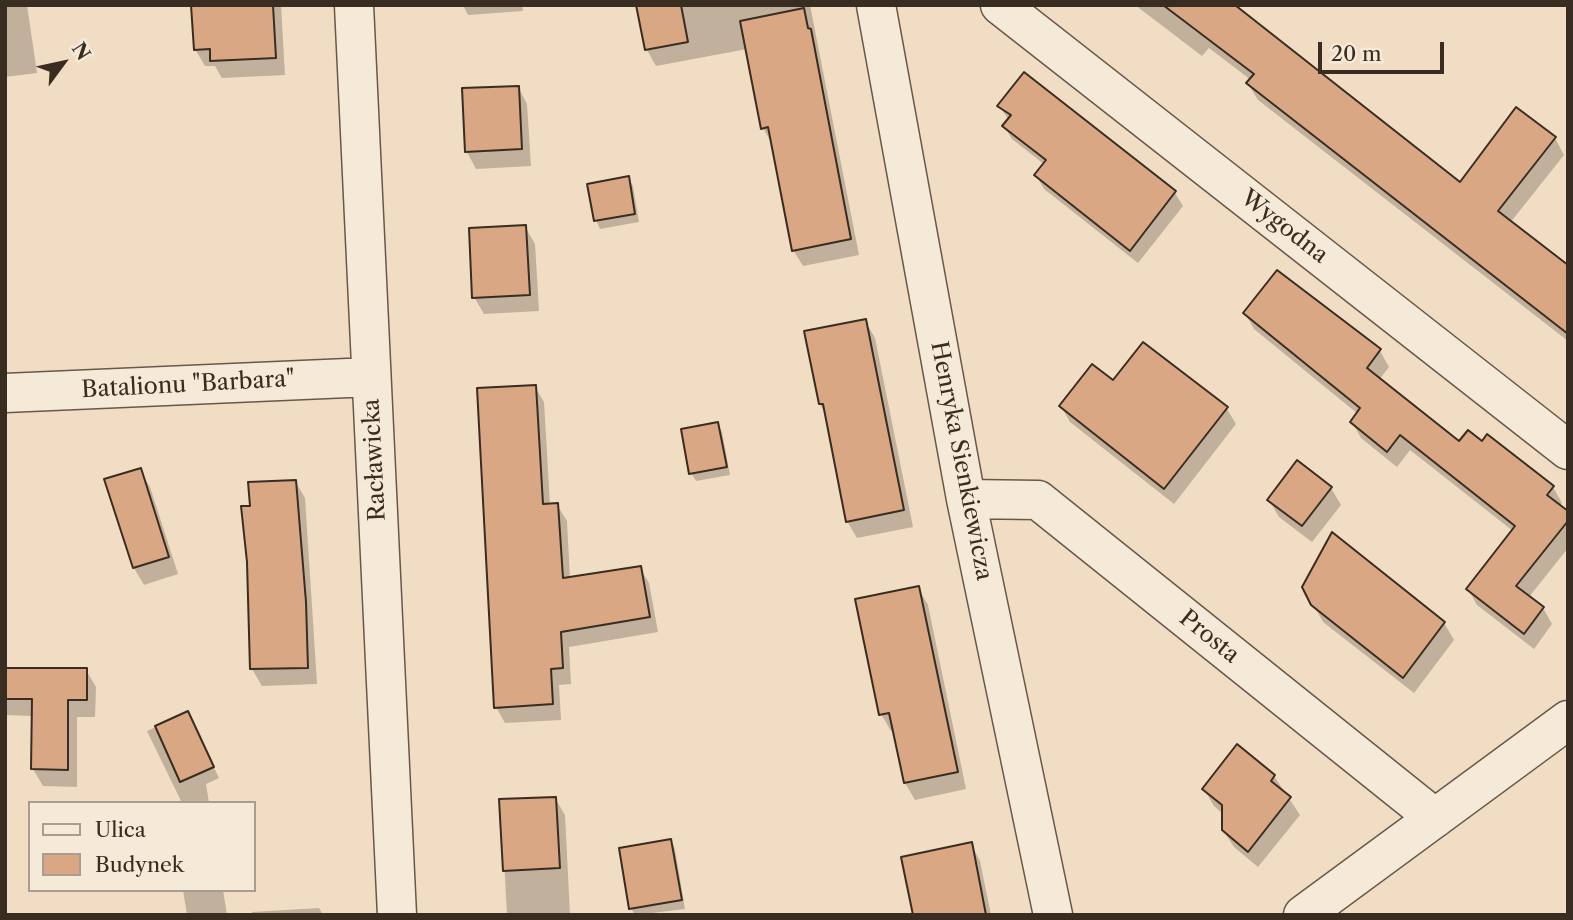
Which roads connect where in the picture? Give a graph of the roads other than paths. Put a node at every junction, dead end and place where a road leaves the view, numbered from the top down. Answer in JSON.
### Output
{"nodes":[{"id":1,"x":354,"y":5,"type":"edge"},
{"id":2,"x":876,"y":5,"type":"edge"},
{"id":3,"x":1000,"y":5,"type":"edge"},
{"id":4,"x":371,"y":377,"type":"junction"},
{"id":5,"x":5,"y":393,"type":"edge"},
{"id":6,"x":1568,"y":450,"type":"edge"},
{"id":7,"x":966,"y":499,"type":"junction"},
{"id":8,"x":1568,"y":720,"type":"edge"},
{"id":9,"x":1435,"y":818,"type":"junction"},
{"id":10,"x":397,"y":915,"type":"edge"},
{"id":11,"x":1052,"y":915,"type":"edge"},
{"id":12,"x":1303,"y":915,"type":"edge"}],
"edges":[{"from":1,"to":4,"type":"street","name":"Racławicka"},
{"from":2,"to":7,"type":"street","name":"Henryka Sienkiewicza"},
{"from":3,"to":6,"type":"street","name":"Wygodna"},
{"from":4,"to":5,"type":"street","name":"Batalionu \"Barbara\""},
{"from":4,"to":10,"type":"street","name":"Racławicka"},
{"from":7,"to":9,"type":"street","name":"Prosta"},
{"from":7,"to":11,"type":"street","name":"Henryka Sienkiewicza"},
{"from":8,"to":9,"type":"street"},
{"from":9,"to":12,"type":"street"}]}
